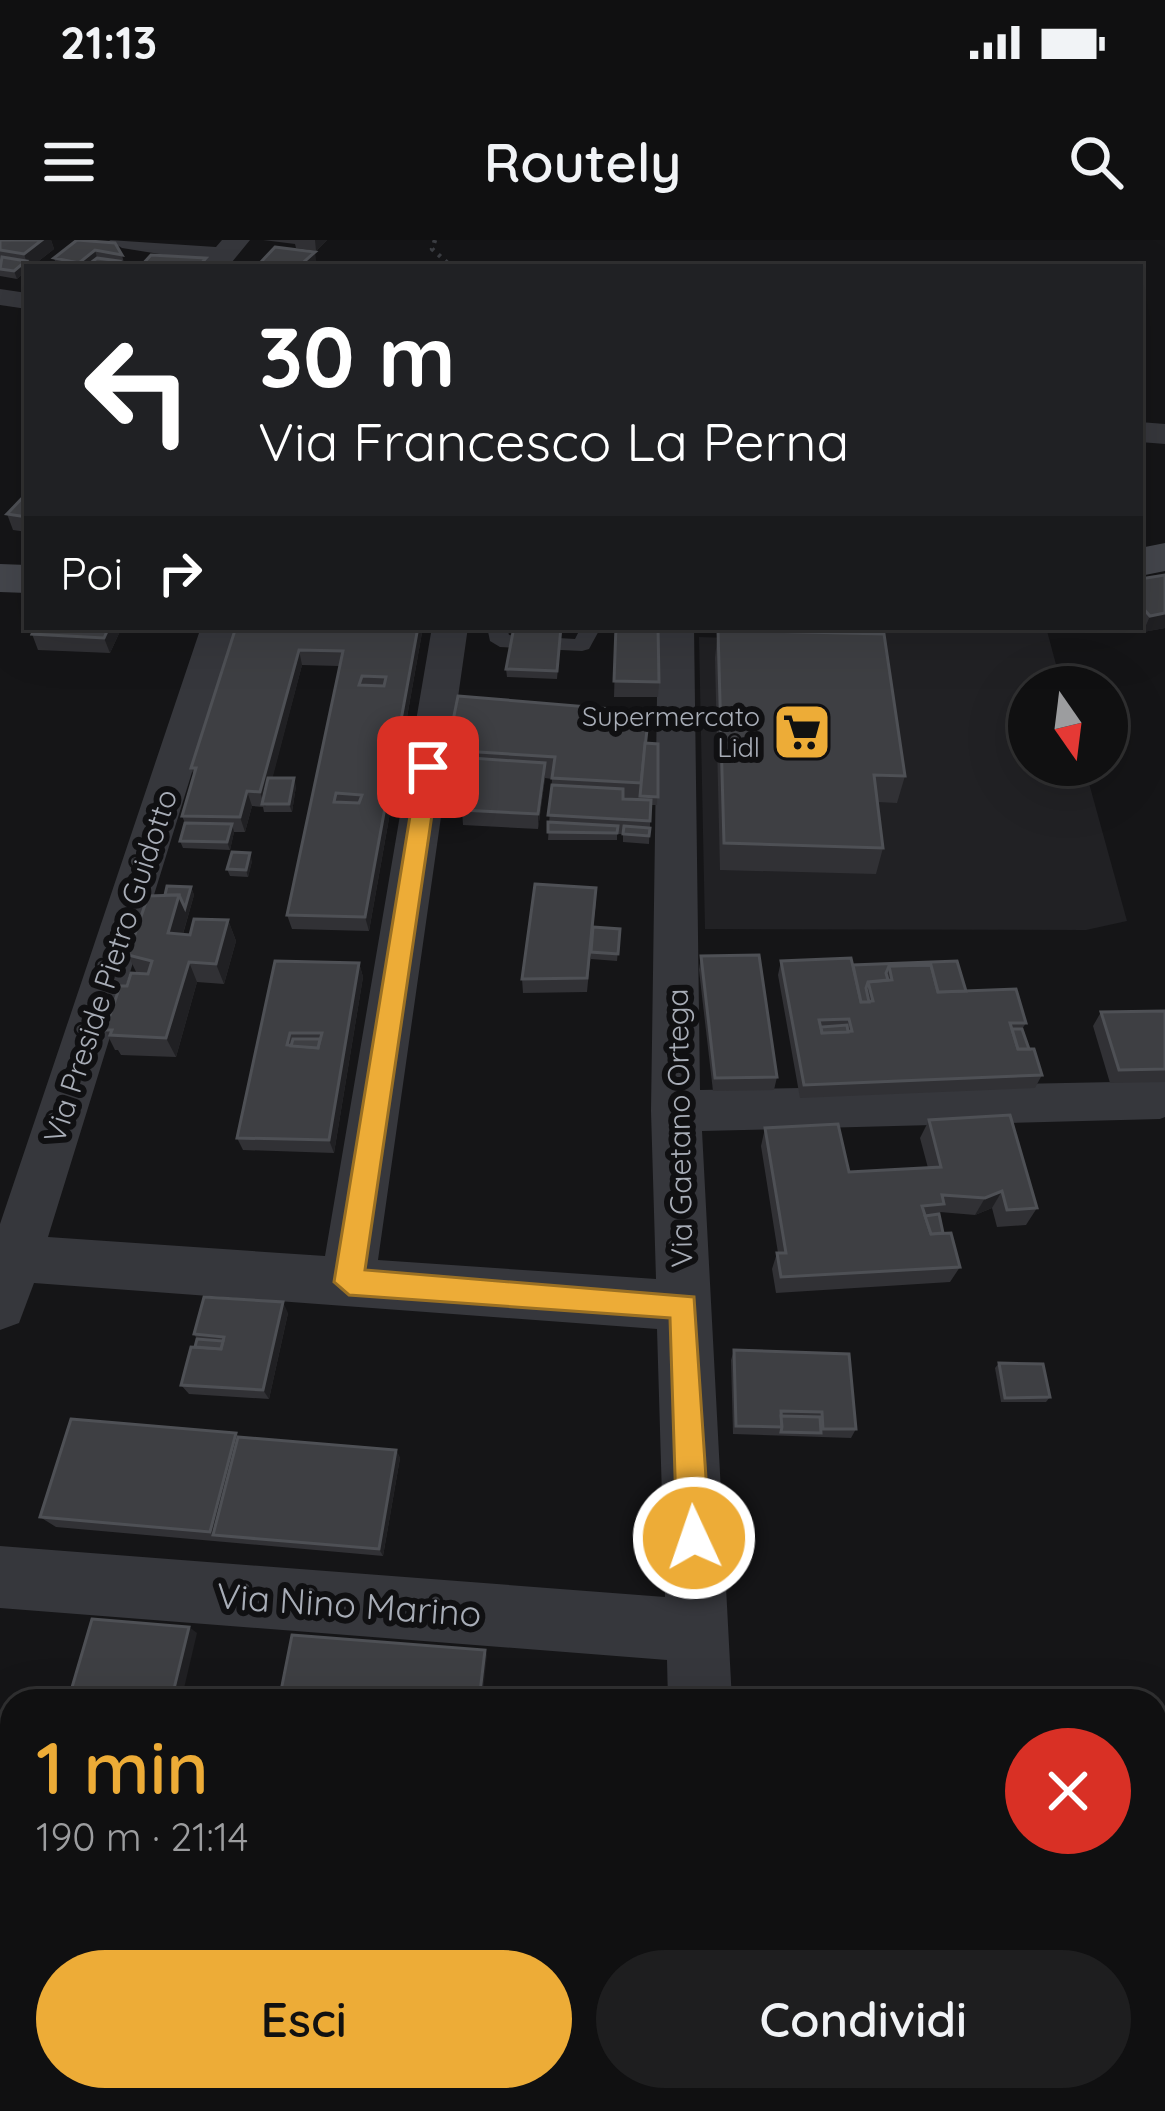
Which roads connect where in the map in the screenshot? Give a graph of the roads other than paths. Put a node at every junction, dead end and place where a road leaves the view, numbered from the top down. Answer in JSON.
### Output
{"nodes":[{"id":1,"x":122,"y":240,"type":"edge"},
{"id":2,"x":237,"y":240,"type":"edge"},
{"id":3,"x":218,"y":630,"type":"edge"},
{"id":4,"x":450,"y":630,"type":"edge"},
{"id":5,"x":498,"y":630,"type":"edge"},
{"id":6,"x":590,"y":630,"type":"edge"},
{"id":7,"x":676,"y":630,"type":"edge"},
{"id":8,"x":1160,"y":1099,"type":"dead end"},
{"id":9,"x":676,"y":1111,"type":"junction"},
{"id":10,"x":6,"y":1274,"type":"edge"},
{"id":11,"x":349,"y":1282,"type":"junction"},
{"id":12,"x":684,"y":1306,"type":"junction"},
{"id":13,"x":0,"y":1577,"type":"edge"},
{"id":14,"x":698,"y":1630,"type":"junction"},
{"id":15,"x":700,"y":1689,"type":"edge"}],
"edges":[{"from":1,"to":2,"type":"street"},
{"from":3,"to":10,"type":"street","name":"Via Preside Pietro Guidotto"},
{"from":4,"to":11,"type":"street"},
{"from":5,"to":6,"type":"lane"},
{"from":7,"to":9,"type":"street","name":"Via Gaetano Ortega"},
{"from":8,"to":9,"type":"street"},
{"from":9,"to":12,"type":"street","name":"Via Gaetano Ortega"},
{"from":10,"to":11,"type":"street"},
{"from":11,"to":12,"type":"street"},
{"from":12,"to":14,"type":"street","name":"Via Gaetano Ortega"},
{"from":13,"to":14,"type":"street","name":"Via Nino Marino"},
{"from":14,"to":15,"type":"street","name":"Via Gaetano Ortega"}]}
